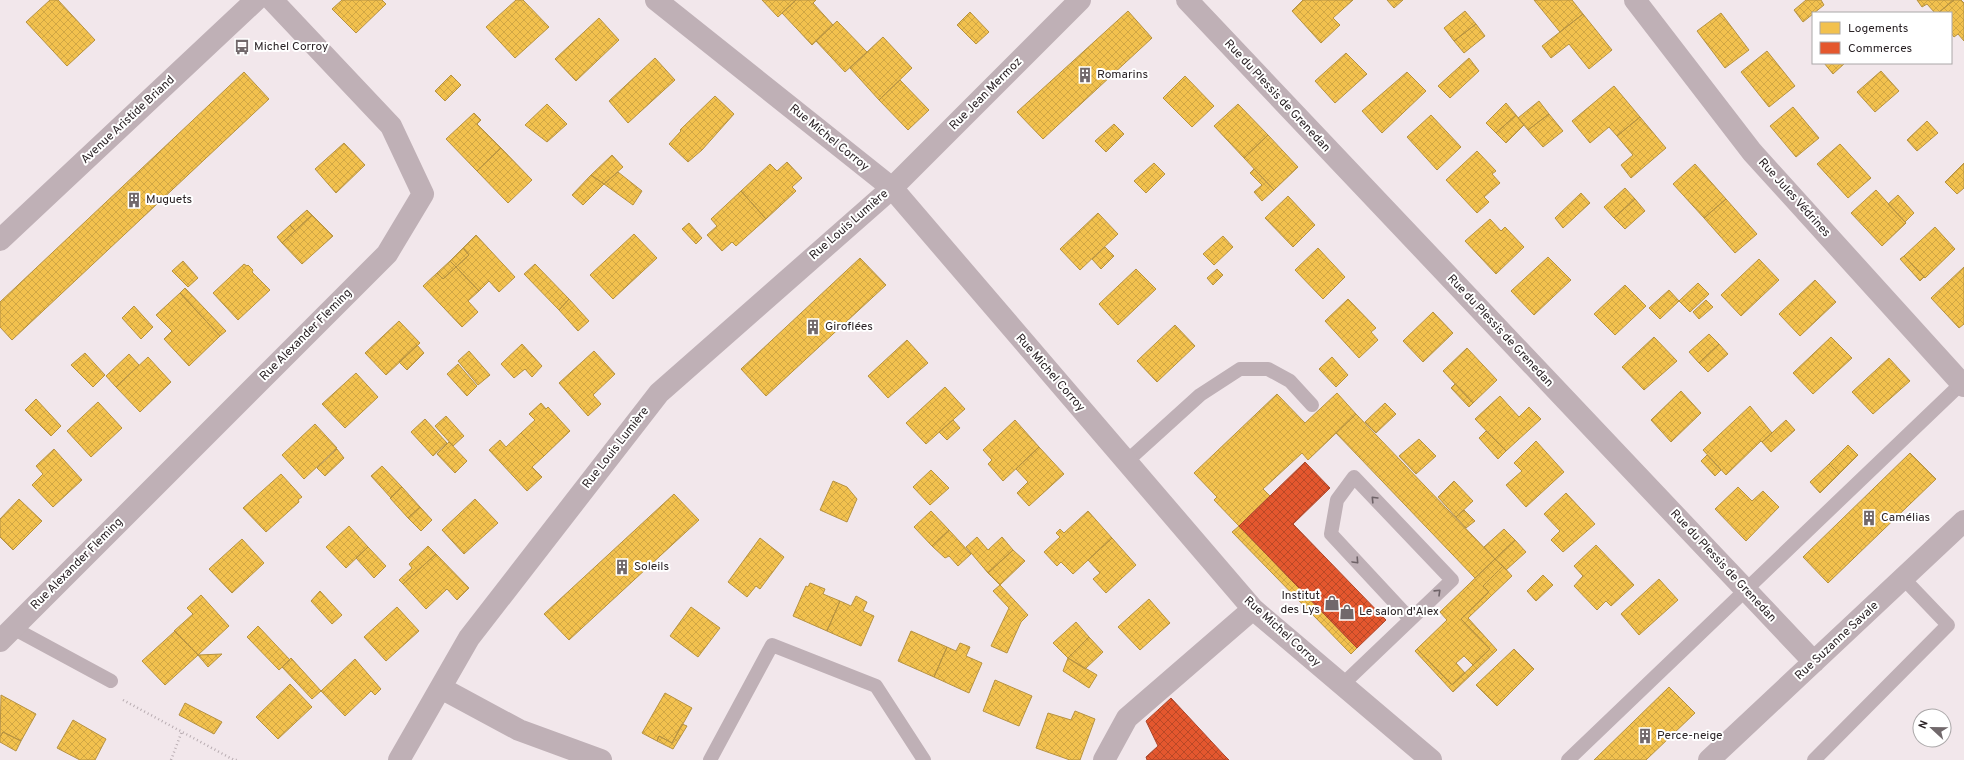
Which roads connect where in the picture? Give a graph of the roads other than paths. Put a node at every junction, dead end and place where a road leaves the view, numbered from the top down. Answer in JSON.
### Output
{"nodes":[{"id":1,"x":256,"y":0,"type":"edge"},
{"id":2,"x":272,"y":0,"type":"edge"},
{"id":3,"x":656,"y":0,"type":"edge"},
{"id":4,"x":1080,"y":0,"type":"edge"},
{"id":5,"x":1187,"y":0,"type":"edge"},
{"id":6,"x":1635,"y":0,"type":"edge"},
{"id":7,"x":892,"y":188,"type":"junction"},
{"id":8,"x":0,"y":240,"type":"edge"},
{"id":9,"x":1963,"y":383,"type":"edge"},
{"id":10,"x":1312,"y":406,"type":"dead end"},
{"id":11,"x":1126,"y":462,"type":"junction"},
{"id":12,"x":1964,"y":521,"type":"edge"},
{"id":13,"x":1903,"y":578,"type":"junction"},
{"id":14,"x":1745,"y":590,"type":"junction"},
{"id":15,"x":1252,"y":609,"type":"junction"},
{"id":16,"x":1410,"y":619,"type":"junction"},
{"id":17,"x":6,"y":635,"type":"edge"},
{"id":18,"x":1814,"y":662,"type":"junction"},
{"id":19,"x":111,"y":681,"type":"road end"},
{"id":20,"x":1342,"y":685,"type":"junction"},
{"id":21,"x":441,"y":688,"type":"junction"},
{"id":22,"x":399,"y":760,"type":"edge"},
{"id":23,"x":601,"y":760,"type":"edge"},
{"id":24,"x":710,"y":760,"type":"edge"},
{"id":25,"x":924,"y":760,"type":"edge"},
{"id":26,"x":1104,"y":760,"type":"edge"},
{"id":27,"x":1431,"y":760,"type":"edge"},
{"id":28,"x":1568,"y":760,"type":"edge"},
{"id":29,"x":1709,"y":760,"type":"edge"},
{"id":30,"x":1814,"y":760,"type":"edge"}],
"edges":[{"from":1,"to":8,"type":"street","name":"Avenue Aristide Briand"},
{"from":2,"to":17,"type":"street","name":"Rue Alexander Fleming"},
{"from":3,"to":7,"type":"street","name":"Rue Michel Corroy"},
{"from":4,"to":7,"type":"street","name":"Rue Jean Mermoz"},
{"from":5,"to":14,"type":"street","name":"Rue du Plessis de Grenedan"},
{"from":6,"to":9,"type":"street","name":"Rue Jules Védrines"},
{"from":7,"to":11,"type":"street","name":"Rue Michel Corroy"},
{"from":7,"to":21,"type":"street","name":"Rue Louis Lumière"},
{"from":9,"to":14,"type":"lane"},
{"from":10,"to":11,"type":"lane"},
{"from":11,"to":15,"type":"street","name":"Rue Michel Corroy"},
{"from":12,"to":13,"type":"street","name":"Rue Suzanne Savale"},
{"from":13,"to":18,"type":"street","name":"Rue Suzanne Savale"},
{"from":13,"to":30,"type":"lane"},
{"from":14,"to":18,"type":"street","name":"Rue du Plessis de Grenedan"},
{"from":14,"to":28,"type":"lane"},
{"from":15,"to":20,"type":"street","name":"Rue Michel Corroy"},
{"from":15,"to":26,"type":"street"},
{"from":16,"to":16,"type":"lane","one_way":true},
{"from":16,"to":20,"type":"lane"},
{"from":17,"to":19,"type":"lane"},
{"from":18,"to":29,"type":"street","name":"Rue Suzanne Savale"},
{"from":20,"to":27,"type":"street","name":"Rue Michel Corroy"},
{"from":21,"to":22,"type":"street","name":"Rue Louis Lumière"},
{"from":21,"to":23,"type":"street"},
{"from":24,"to":25,"type":"lane"}]}
